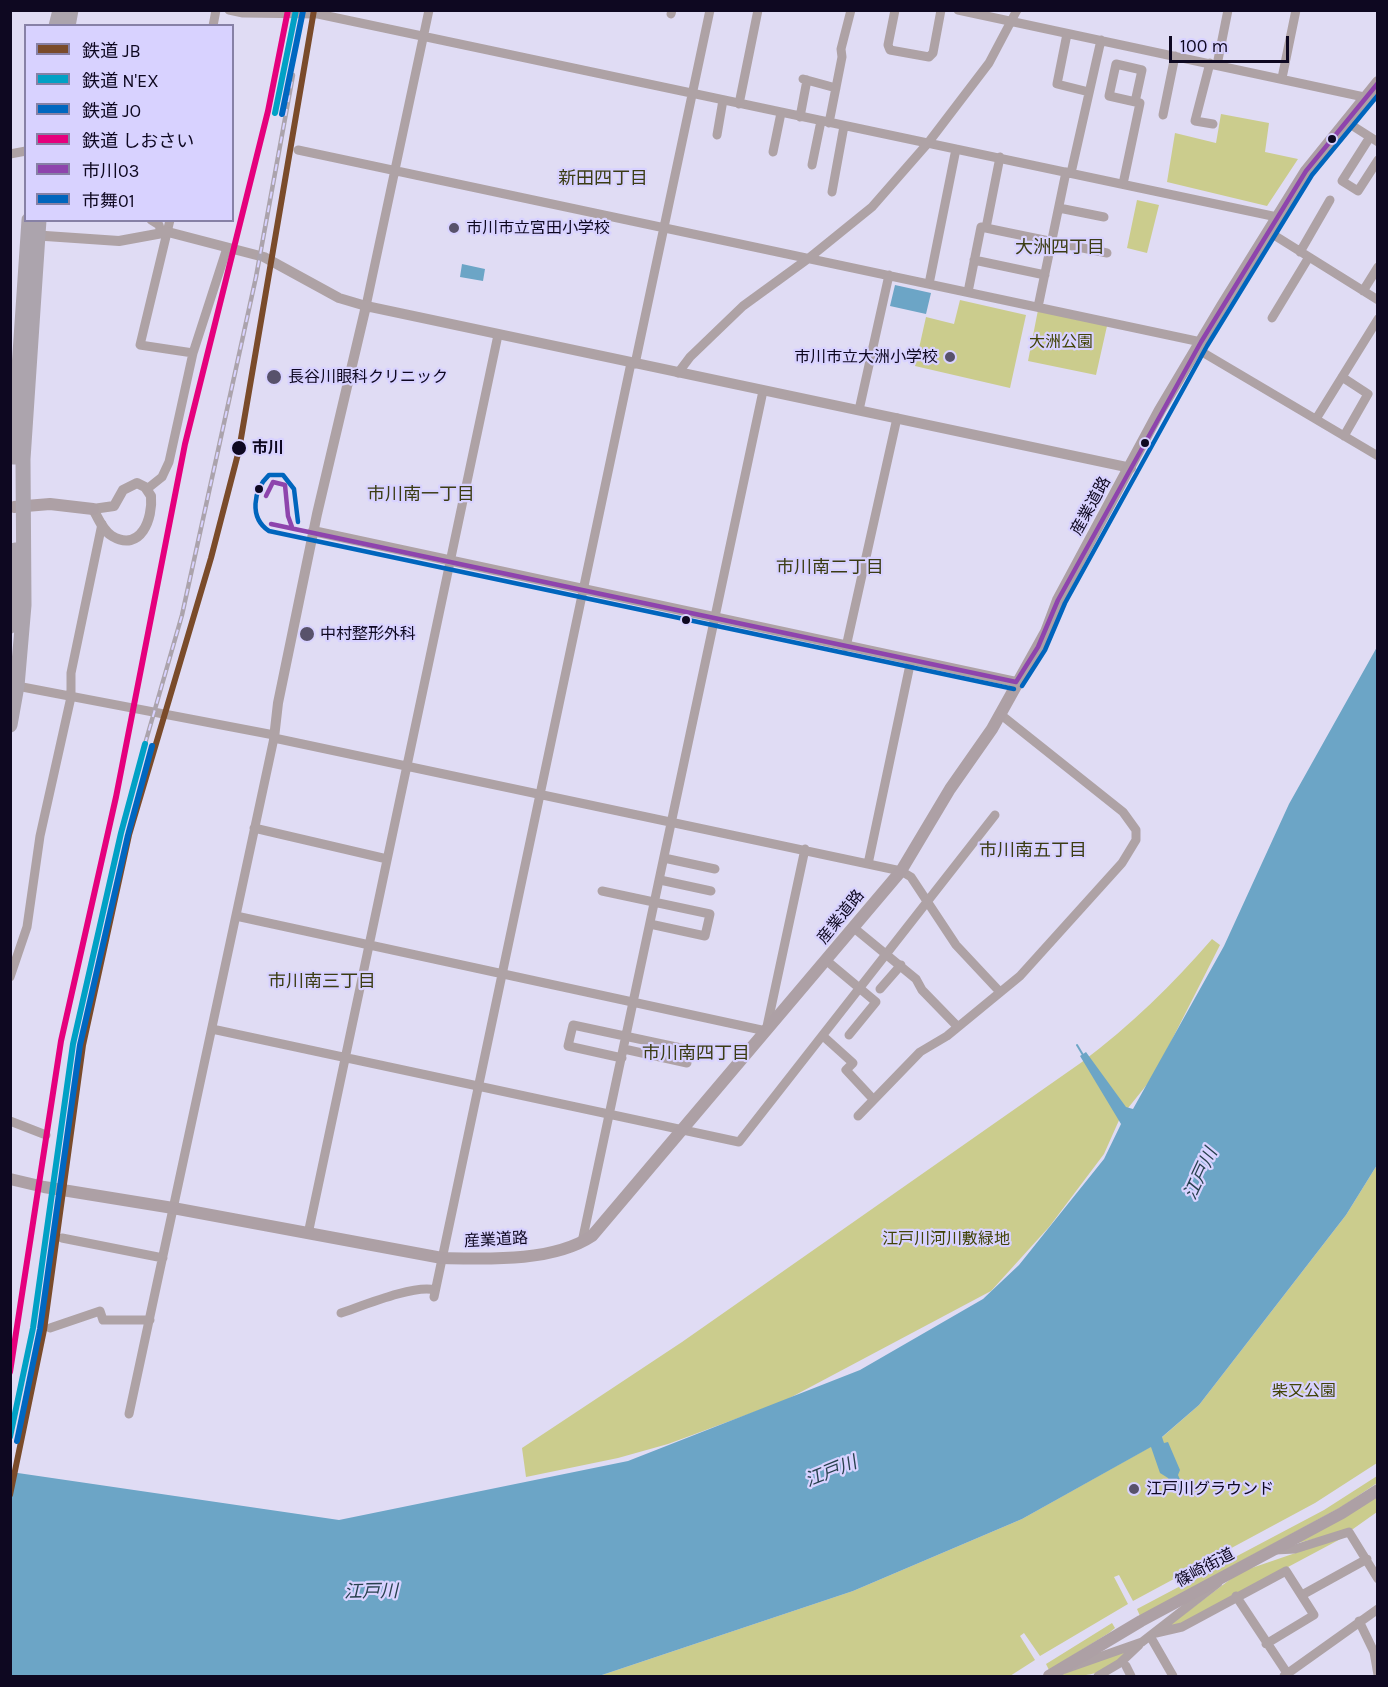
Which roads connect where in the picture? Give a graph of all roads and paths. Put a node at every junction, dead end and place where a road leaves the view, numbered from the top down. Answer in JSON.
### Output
{"nodes":[{"id":1,"x":230,"y":10,"type":"edge"},
{"id":2,"x":429,"y":10,"type":"edge"},
{"id":3,"x":710,"y":10,"type":"edge"},
{"id":4,"x":758,"y":10,"type":"edge"},
{"id":5,"x":851,"y":10,"type":"edge"},
{"id":6,"x":895,"y":10,"type":"edge"},
{"id":7,"x":941,"y":10,"type":"edge"},
{"id":8,"x":958,"y":10,"type":"edge"},
{"id":9,"x":1017,"y":10,"type":"edge"},
{"id":10,"x":1228,"y":10,"type":"edge"},
{"id":11,"x":1296,"y":10,"type":"edge"},
{"id":12,"x":1009,"y":22,"type":"junction"},
{"id":13,"x":1067,"y":34,"type":"junction"},
{"id":14,"x":423,"y":37,"type":"junction"},
{"id":15,"x":1101,"y":40,"type":"junction"},
{"id":16,"x":1175,"y":56,"type":"junction"},
{"id":17,"x":1213,"y":64,"type":"junction"},
{"id":18,"x":1282,"y":78,"type":"junction"},
{"id":19,"x":1377,"y":82,"type":"edge"},
{"id":20,"x":836,"y":88,"type":"junction"},
{"id":21,"x":1089,"y":92,"type":"junction"},
{"id":22,"x":693,"y":94,"type":"junction"},
{"id":23,"x":1365,"y":97,"type":"junction"},
{"id":24,"x":723,"y":100,"type":"junction"},
{"id":25,"x":1136,"y":102,"type":"junction"},
{"id":26,"x":740,"y":104,"type":"junction"},
{"id":27,"x":782,"y":112,"type":"junction"},
{"id":28,"x":1164,"y":115,"type":"dead end"},
{"id":29,"x":800,"y":117,"type":"junction"},
{"id":30,"x":1345,"y":121,"type":"junction"},
{"id":31,"x":825,"y":122,"type":"junction"},
{"id":32,"x":1213,"y":124,"type":"dead end"},
{"id":33,"x":844,"y":126,"type":"junction"},
{"id":34,"x":717,"y":135,"type":"dead end"},
{"id":35,"x":1374,"y":140,"type":"edge"},
{"id":36,"x":928,"y":143,"type":"junction"},
{"id":37,"x":956,"y":149,"type":"junction"},
{"id":38,"x":298,"y":150,"type":"dead end"},
{"id":39,"x":773,"y":152,"type":"dead end"},
{"id":40,"x":1000,"y":157,"type":"junction"},
{"id":41,"x":1377,"y":160,"type":"edge"},
{"id":42,"x":812,"y":165,"type":"dead end"},
{"id":43,"x":395,"y":169,"type":"junction"},
{"id":44,"x":1068,"y":173,"type":"junction"},
{"id":45,"x":1123,"y":184,"type":"junction"},
{"id":46,"x":832,"y":192,"type":"dead end"},
{"id":47,"x":1330,"y":200,"type":"dead end"},
{"id":48,"x":1059,"y":208,"type":"junction"},
{"id":49,"x":1104,"y":217,"type":"dead end"},
{"id":50,"x":1277,"y":217,"type":"junction"},
{"id":51,"x":664,"y":226,"type":"junction"},
{"id":52,"x":34,"y":228,"type":"edge"},
{"id":53,"x":166,"y":228,"type":"edge"},
{"id":54,"x":986,"y":228,"type":"junction"},
{"id":55,"x":1269,"y":232,"type":"junction"},
{"id":56,"x":1052,"y":242,"type":"junction"},
{"id":57,"x":227,"y":248,"type":"junction"},
{"id":58,"x":1107,"y":253,"type":"dead end"},
{"id":59,"x":1305,"y":255,"type":"junction"},
{"id":60,"x":809,"y":258,"type":"junction"},
{"id":61,"x":974,"y":260,"type":"junction"},
{"id":62,"x":1377,"y":267,"type":"edge"},
{"id":63,"x":889,"y":275,"type":"junction"},
{"id":64,"x":1045,"y":275,"type":"junction"},
{"id":65,"x":929,"y":284,"type":"junction"},
{"id":66,"x":1363,"y":291,"type":"junction"},
{"id":67,"x":968,"y":292,"type":"junction"},
{"id":68,"x":1377,"y":300,"type":"edge"},
{"id":69,"x":366,"y":306,"type":"junction"},
{"id":70,"x":1038,"y":307,"type":"junction"},
{"id":71,"x":1272,"y":318,"type":"dead end"},
{"id":72,"x":1377,"y":319,"type":"edge"},
{"id":73,"x":498,"y":335,"type":"junction"},
{"id":74,"x":21,"y":342,"type":"edge"},
{"id":75,"x":1199,"y":345,"type":"junction"},
{"id":76,"x":194,"y":353,"type":"junction"},
{"id":77,"x":633,"y":363,"type":"junction"},
{"id":78,"x":678,"y":373,"type":"junction"},
{"id":79,"x":1342,"y":377,"type":"junction"},
{"id":80,"x":763,"y":391,"type":"junction"},
{"id":81,"x":859,"y":410,"type":"junction"},
{"id":82,"x":897,"y":418,"type":"junction"},
{"id":83,"x":1316,"y":419,"type":"junction"},
{"id":84,"x":1344,"y":436,"type":"junction"},
{"id":85,"x":1377,"y":456,"type":"edge"},
{"id":86,"x":1131,"y":468,"type":"junction"},
{"id":87,"x":147,"y":489,"type":"junction"},
{"id":88,"x":16,"y":507,"type":"edge"},
{"id":89,"x":93,"y":509,"type":"junction"},
{"id":90,"x":102,"y":524,"type":"junction"},
{"id":91,"x":313,"y":531,"type":"junction"},
{"id":92,"x":452,"y":561,"type":"junction"},
{"id":93,"x":583,"y":590,"type":"junction"},
{"id":94,"x":715,"y":618,"type":"junction"},
{"id":95,"x":10,"y":626,"type":"edge"},
{"id":96,"x":846,"y":647,"type":"junction"},
{"id":97,"x":15,"y":654,"type":"edge"},
{"id":98,"x":911,"y":660,"type":"junction"},
{"id":99,"x":1016,"y":682,"type":"junction"},
{"id":100,"x":17,"y":686,"type":"junction"},
{"id":101,"x":71,"y":697,"type":"junction"},
{"id":102,"x":1000,"y":714,"type":"junction"},
{"id":103,"x":10,"y":725,"type":"edge"},
{"id":104,"x":274,"y":737,"type":"junction"},
{"id":105,"x":408,"y":766,"type":"junction"},
{"id":106,"x":540,"y":793,"type":"junction"},
{"id":107,"x":995,"y":815,"type":"dead end"},
{"id":108,"x":672,"y":821,"type":"junction"},
{"id":109,"x":254,"y":828,"type":"junction"},
{"id":110,"x":805,"y":849,"type":"junction"},
{"id":111,"x":664,"y":858,"type":"junction"},
{"id":112,"x":387,"y":859,"type":"junction"},
{"id":113,"x":868,"y":864,"type":"junction"},
{"id":114,"x":715,"y":869,"type":"dead end"},
{"id":115,"x":901,"y":871,"type":"junction"},
{"id":116,"x":660,"y":880,"type":"junction"},
{"id":117,"x":602,"y":891,"type":"dead end"},
{"id":118,"x":711,"y":891,"type":"dead end"},
{"id":119,"x":655,"y":902,"type":"junction"},
{"id":120,"x":927,"y":902,"type":"junction"},
{"id":121,"x":236,"y":916,"type":"junction"},
{"id":122,"x":650,"y":924,"type":"junction"},
{"id":123,"x":854,"y":928,"type":"junction"},
{"id":124,"x":369,"y":945,"type":"junction"},
{"id":125,"x":888,"y":953,"type":"junction"},
{"id":126,"x":827,"y":961,"type":"junction"},
{"id":127,"x":901,"y":965,"type":"junction"},
{"id":128,"x":501,"y":974,"type":"junction"},
{"id":129,"x":10,"y":977,"type":"edge"},
{"id":130,"x":859,"y":989,"type":"junction"},
{"id":131,"x":880,"y":989,"type":"dead end"},
{"id":132,"x":1000,"y":992,"type":"junction"},
{"id":133,"x":634,"y":1002,"type":"junction"},
{"id":134,"x":957,"y":1026,"type":"junction"},
{"id":135,"x":212,"y":1029,"type":"junction"},
{"id":136,"x":766,"y":1031,"type":"junction"},
{"id":137,"x":849,"y":1035,"type":"dead end"},
{"id":138,"x":627,"y":1036,"type":"junction"},
{"id":139,"x":823,"y":1036,"type":"junction"},
{"id":140,"x":681,"y":1048,"type":"dead end"},
{"id":141,"x":623,"y":1054,"type":"junction"},
{"id":142,"x":344,"y":1059,"type":"junction"},
{"id":143,"x":687,"y":1063,"type":"dead end"},
{"id":144,"x":477,"y":1087,"type":"junction"},
{"id":145,"x":873,"y":1100,"type":"junction"},
{"id":146,"x":610,"y":1114,"type":"junction"},
{"id":147,"x":858,"y":1116,"type":"dead end"},
{"id":148,"x":10,"y":1121,"type":"edge"},
{"id":149,"x":680,"y":1131,"type":"junction"},
{"id":150,"x":46,"y":1135,"type":"dead end"},
{"id":151,"x":10,"y":1179,"type":"edge"},
{"id":152,"x":173,"y":1208,"type":"junction"},
{"id":153,"x":308,"y":1234,"type":"junction"},
{"id":154,"x":62,"y":1238,"type":"dead end"},
{"id":155,"x":582,"y":1242,"type":"junction"},
{"id":156,"x":163,"y":1258,"type":"junction"},
{"id":157,"x":442,"y":1258,"type":"junction"},
{"id":158,"x":341,"y":1313,"type":"dead end"},
{"id":159,"x":150,"y":1320,"type":"junction"},
{"id":160,"x":50,"y":1328,"type":"dead end"},
{"id":161,"x":129,"y":1414,"type":"dead end"},
{"id":162,"x":1377,"y":1490,"type":"edge"},
{"id":163,"x":1273,"y":1550,"type":"junction"},
{"id":164,"x":1367,"y":1559,"type":"junction"},
{"id":165,"x":1224,"y":1576,"type":"junction"},
{"id":166,"x":1377,"y":1579,"type":"edge"},
{"id":167,"x":1302,"y":1595,"type":"junction"},
{"id":168,"x":1236,"y":1596,"type":"junction"},
{"id":169,"x":1377,"y":1609,"type":"edge"},
{"id":170,"x":1359,"y":1621,"type":"junction"},
{"id":171,"x":1149,"y":1637,"type":"junction"},
{"id":172,"x":1266,"y":1644,"type":"junction"},
{"id":173,"x":1126,"y":1666,"type":"dead end"},
{"id":174,"x":1060,"y":1669,"type":"junction"},
{"id":175,"x":1287,"y":1676,"type":"edge"},
{"id":176,"x":1377,"y":1676,"type":"edge"},
{"id":177,"x":1049,"y":1677,"type":"edge"},
{"id":178,"x":1098,"y":1677,"type":"edge"},
{"id":179,"x":1131,"y":1677,"type":"edge"},
{"id":180,"x":1173,"y":1677,"type":"edge"}],
"edges":[{"from":1,"to":14,"type":"street"},
{"from":2,"to":14,"type":"street"},
{"from":3,"to":22,"type":"street"},
{"from":4,"to":26,"type":"street"},
{"from":5,"to":20,"type":"street"},
{"from":6,"to":7,"type":"street"},
{"from":8,"to":12,"type":"street"},
{"from":9,"to":12,"type":"street"},
{"from":10,"to":17,"type":"street"},
{"from":11,"to":18,"type":"street"},
{"from":12,"to":13,"type":"street"},
{"from":12,"to":36,"type":"street"},
{"from":13,"to":15,"type":"street"},
{"from":13,"to":21,"type":"street"},
{"from":14,"to":22,"type":"street"},
{"from":14,"to":43,"type":"street"},
{"from":15,"to":16,"type":"street"},
{"from":15,"to":21,"type":"street"},
{"from":16,"to":17,"type":"street"},
{"from":16,"to":28,"type":"street"},
{"from":17,"to":18,"type":"street"},
{"from":17,"to":32,"type":"street"},
{"from":18,"to":23,"type":"street"},
{"from":19,"to":23,"type":"main road","name":"産業道路"},
{"from":20,"to":29,"type":"street"},
{"from":20,"to":31,"type":"street"},
{"from":21,"to":44,"type":"street"},
{"from":22,"to":24,"type":"street"},
{"from":22,"to":51,"type":"street"},
{"from":23,"to":30,"type":"main road","name":"産業道路"},
{"from":24,"to":26,"type":"street"},
{"from":24,"to":34,"type":"street"},
{"from":25,"to":25,"type":"street"},
{"from":25,"to":45,"type":"street"},
{"from":26,"to":27,"type":"street"},
{"from":27,"to":29,"type":"street"},
{"from":27,"to":39,"type":"street"},
{"from":29,"to":31,"type":"street"},
{"from":30,"to":35,"type":"street"},
{"from":30,"to":50,"type":"main road","name":"産業道路"},
{"from":31,"to":33,"type":"street"},
{"from":31,"to":42,"type":"street"},
{"from":33,"to":36,"type":"street"},
{"from":33,"to":46,"type":"street"},
{"from":35,"to":41,"type":"street"},
{"from":36,"to":37,"type":"street"},
{"from":36,"to":60,"type":"street"},
{"from":37,"to":40,"type":"street"},
{"from":37,"to":65,"type":"street"},
{"from":38,"to":43,"type":"street"},
{"from":40,"to":44,"type":"street"},
{"from":40,"to":54,"type":"street"},
{"from":43,"to":51,"type":"street"},
{"from":43,"to":69,"type":"street"},
{"from":44,"to":45,"type":"street"},
{"from":44,"to":48,"type":"street"},
{"from":45,"to":50,"type":"street"},
{"from":47,"to":59,"type":"street"},
{"from":48,"to":49,"type":"street"},
{"from":48,"to":56,"type":"street"},
{"from":50,"to":55,"type":"main road","name":"産業道路"},
{"from":51,"to":60,"type":"street"},
{"from":51,"to":77,"type":"street"},
{"from":52,"to":53,"type":"street"},
{"from":52,"to":74,"type":"highway"},
{"from":53,"to":57,"type":"street"},
{"from":53,"to":76,"type":"street"},
{"from":54,"to":56,"type":"street"},
{"from":54,"to":61,"type":"street"},
{"from":55,"to":59,"type":"street"},
{"from":55,"to":75,"type":"main road","name":"産業道路"},
{"from":56,"to":58,"type":"street"},
{"from":56,"to":64,"type":"street"},
{"from":57,"to":69,"type":"street"},
{"from":57,"to":76,"type":"street"},
{"from":59,"to":66,"type":"street"},
{"from":59,"to":71,"type":"street"},
{"from":60,"to":63,"type":"street"},
{"from":60,"to":78,"type":"street"},
{"from":61,"to":64,"type":"street"},
{"from":61,"to":67,"type":"street"},
{"from":62,"to":66,"type":"street"},
{"from":63,"to":65,"type":"street"},
{"from":63,"to":81,"type":"street"},
{"from":64,"to":70,"type":"street"},
{"from":65,"to":67,"type":"street"},
{"from":66,"to":68,"type":"street"},
{"from":67,"to":70,"type":"street"},
{"from":69,"to":73,"type":"street"},
{"from":69,"to":91,"type":"street"},
{"from":70,"to":75,"type":"street"},
{"from":72,"to":79,"type":"street"},
{"from":73,"to":77,"type":"street"},
{"from":73,"to":92,"type":"street"},
{"from":74,"to":88,"type":"highway"},
{"from":75,"to":83,"type":"street"},
{"from":75,"to":86,"type":"main road","name":"産業道路"},
{"from":76,"to":87,"type":"street"},
{"from":77,"to":78,"type":"street"},
{"from":77,"to":93,"type":"street"},
{"from":78,"to":80,"type":"street"},
{"from":79,"to":83,"type":"street"},
{"from":79,"to":84,"type":"street"},
{"from":80,"to":81,"type":"street"},
{"from":80,"to":94,"type":"street"},
{"from":81,"to":82,"type":"street"},
{"from":82,"to":86,"type":"street"},
{"from":82,"to":96,"type":"street"},
{"from":83,"to":84,"type":"street"},
{"from":84,"to":85,"type":"street"},
{"from":86,"to":99,"type":"main road","name":"産業道路"},
{"from":87,"to":89,"type":"street"},
{"from":87,"to":90,"type":"street"},
{"from":88,"to":89,"type":"main road"},
{"from":88,"to":95,"type":"highway"},
{"from":88,"to":97,"type":"highway"},
{"from":89,"to":90,"type":"street"},
{"from":90,"to":101,"type":"street"},
{"from":91,"to":92,"type":"street"},
{"from":91,"to":104,"type":"street"},
{"from":92,"to":93,"type":"street"},
{"from":92,"to":105,"type":"street"},
{"from":93,"to":94,"type":"street"},
{"from":93,"to":106,"type":"street"},
{"from":94,"to":96,"type":"street"},
{"from":94,"to":108,"type":"street"},
{"from":96,"to":98,"type":"street"},
{"from":97,"to":100,"type":"highway"},
{"from":98,"to":99,"type":"street"},
{"from":98,"to":113,"type":"street"},
{"from":99,"to":102,"type":"main road","name":"産業道路"},
{"from":100,"to":101,"type":"street"},
{"from":100,"to":103,"type":"highway"},
{"from":101,"to":104,"type":"street"},
{"from":101,"to":129,"type":"street"},
{"from":102,"to":115,"type":"main road","name":"産業道路"},
{"from":102,"to":132,"type":"street"},
{"from":104,"to":105,"type":"street"},
{"from":104,"to":109,"type":"street"},
{"from":105,"to":106,"type":"street"},
{"from":105,"to":112,"type":"street"},
{"from":106,"to":108,"type":"street"},
{"from":106,"to":128,"type":"street"},
{"from":107,"to":120,"type":"street"},
{"from":108,"to":110,"type":"street"},
{"from":108,"to":111,"type":"street"},
{"from":109,"to":112,"type":"street"},
{"from":109,"to":121,"type":"street"},
{"from":110,"to":113,"type":"street"},
{"from":110,"to":136,"type":"street"},
{"from":111,"to":114,"type":"street"},
{"from":111,"to":116,"type":"street"},
{"from":112,"to":124,"type":"street"},
{"from":113,"to":115,"type":"street"},
{"from":115,"to":120,"type":"street"},
{"from":115,"to":123,"type":"main road","name":"産業道路"},
{"from":116,"to":118,"type":"street"},
{"from":116,"to":119,"type":"street"},
{"from":117,"to":119,"type":"street"},
{"from":119,"to":122,"type":"street"},
{"from":119,"to":122,"type":"street"},
{"from":120,"to":125,"type":"street"},
{"from":120,"to":132,"type":"street"},
{"from":121,"to":124,"type":"street"},
{"from":121,"to":135,"type":"street"},
{"from":122,"to":133,"type":"street"},
{"from":123,"to":125,"type":"street"},
{"from":123,"to":126,"type":"main road","name":"産業道路"},
{"from":124,"to":128,"type":"street"},
{"from":124,"to":142,"type":"street"},
{"from":125,"to":127,"type":"street"},
{"from":125,"to":130,"type":"street"},
{"from":126,"to":130,"type":"street"},
{"from":126,"to":136,"type":"main road","name":"産業道路"},
{"from":127,"to":131,"type":"street"},
{"from":127,"to":134,"type":"street"},
{"from":128,"to":133,"type":"street"},
{"from":128,"to":144,"type":"street"},
{"from":130,"to":137,"type":"street"},
{"from":130,"to":139,"type":"street"},
{"from":132,"to":134,"type":"street"},
{"from":133,"to":136,"type":"street"},
{"from":133,"to":138,"type":"street"},
{"from":134,"to":145,"type":"street"},
{"from":135,"to":142,"type":"street"},
{"from":135,"to":152,"type":"street"},
{"from":136,"to":149,"type":"main road","name":"産業道路"},
{"from":138,"to":140,"type":"street"},
{"from":138,"to":141,"type":"street"},
{"from":138,"to":141,"type":"street"},
{"from":139,"to":145,"type":"street"},
{"from":139,"to":149,"type":"street"},
{"from":141,"to":143,"type":"street"},
{"from":141,"to":146,"type":"street"},
{"from":142,"to":144,"type":"street"},
{"from":142,"to":153,"type":"street"},
{"from":144,"to":146,"type":"street"},
{"from":144,"to":157,"type":"street"},
{"from":145,"to":147,"type":"street"},
{"from":146,"to":149,"type":"street"},
{"from":146,"to":155,"type":"street"},
{"from":148,"to":150,"type":"street"},
{"from":149,"to":155,"type":"main road","name":"産業道路"},
{"from":151,"to":152,"type":"main road","name":"産業道路"},
{"from":152,"to":153,"type":"main road","name":"産業道路"},
{"from":152,"to":156,"type":"street"},
{"from":153,"to":157,"type":"main road","name":"産業道路"},
{"from":154,"to":156,"type":"street"},
{"from":155,"to":157,"type":"main road","name":"産業道路"},
{"from":156,"to":159,"type":"street"},
{"from":157,"to":158,"type":"street"},
{"from":159,"to":160,"type":"street"},
{"from":159,"to":161,"type":"street"},
{"from":162,"to":163,"type":"main road","name":"篠崎街道"},
{"from":163,"to":164,"type":"street"},
{"from":163,"to":165,"type":"main road","name":"篠崎街道"},
{"from":164,"to":166,"type":"street"},
{"from":164,"to":167,"type":"street"},
{"from":165,"to":171,"type":"street"},
{"from":165,"to":174,"type":"main road","name":"篠崎街道"},
{"from":167,"to":168,"type":"street"},
{"from":167,"to":172,"type":"street"},
{"from":168,"to":171,"type":"street"},
{"from":168,"to":172,"type":"street"},
{"from":169,"to":170,"type":"street"},
{"from":170,"to":175,"type":"street"},
{"from":170,"to":176,"type":"street"},
{"from":171,"to":174,"type":"street"},
{"from":171,"to":178,"type":"street"},
{"from":171,"to":180,"type":"street"},
{"from":172,"to":175,"type":"street"},
{"from":173,"to":179,"type":"street"},
{"from":174,"to":177,"type":"main road","name":"篠崎街道"}]}
